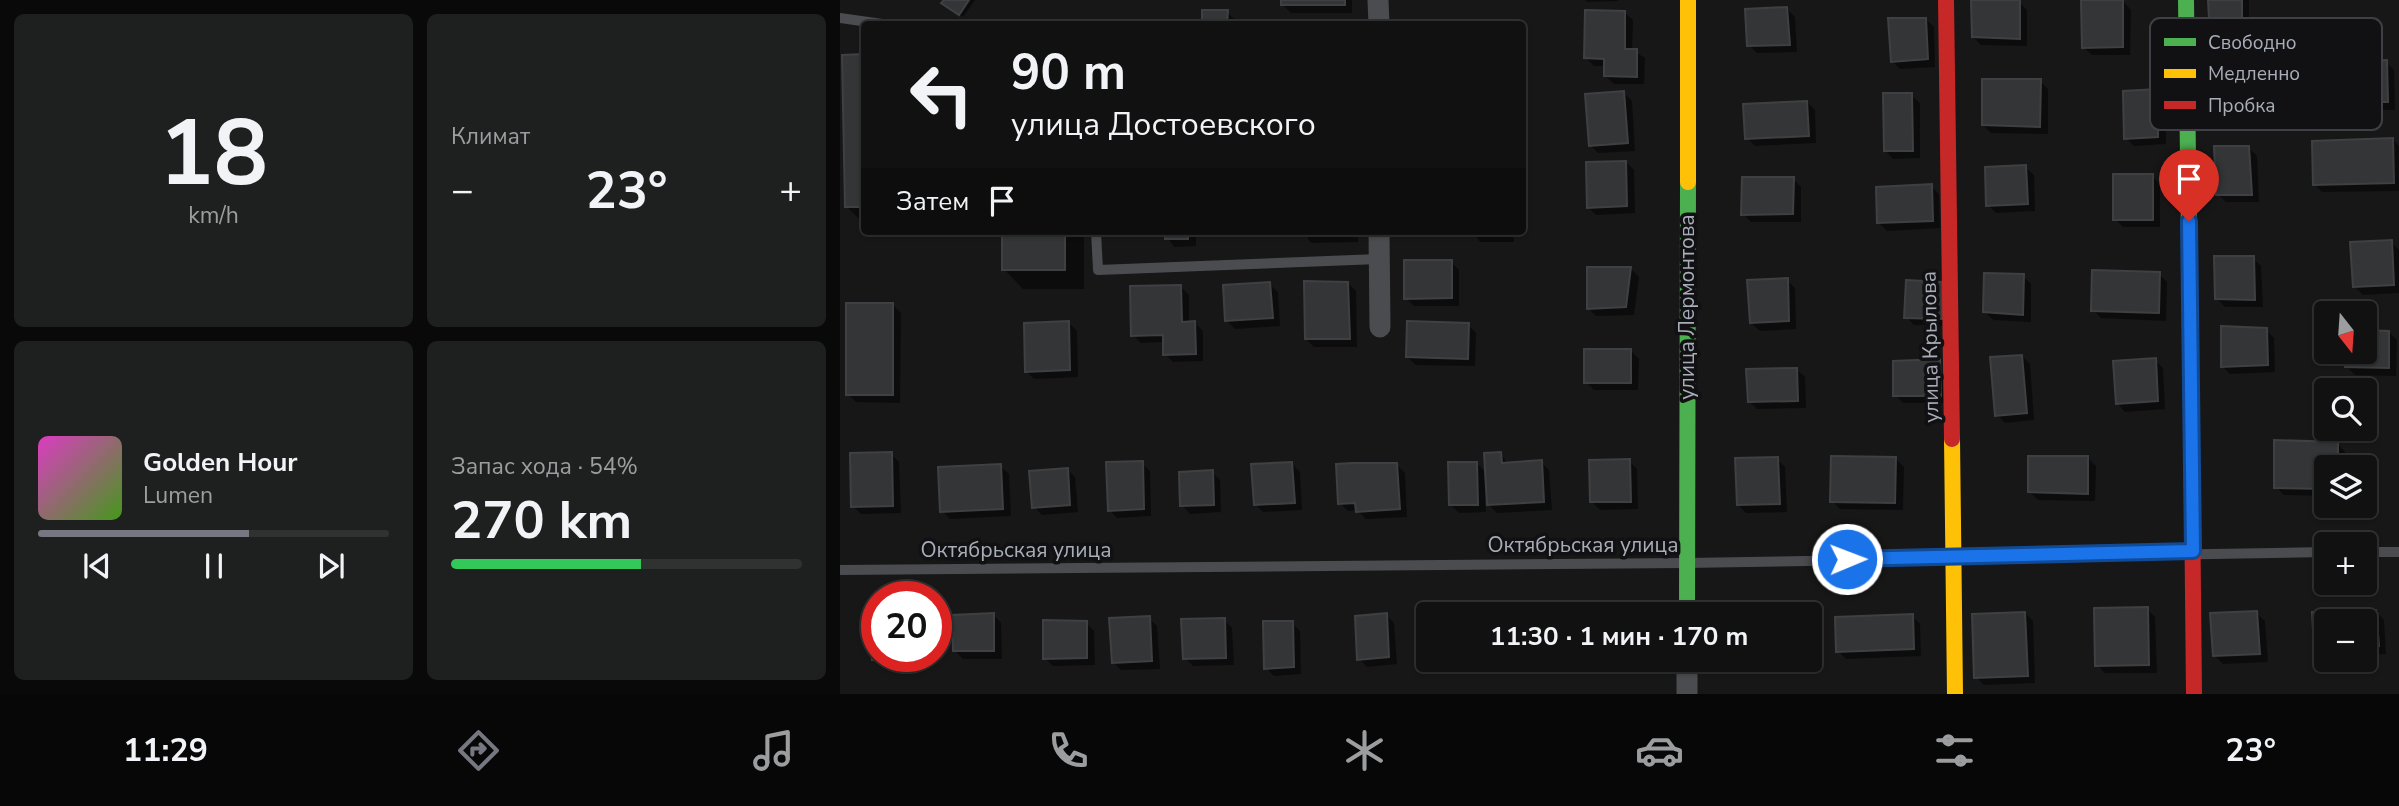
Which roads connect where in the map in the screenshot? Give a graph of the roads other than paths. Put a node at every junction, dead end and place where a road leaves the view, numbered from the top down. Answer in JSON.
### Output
{"nodes":[{"id":1,"x":1378,"y":0,"type":"edge"},
{"id":2,"x":1688,"y":0,"type":"edge"},
{"id":3,"x":1946,"y":0,"type":"edge"},
{"id":4,"x":2186,"y":0,"type":"edge"},
{"id":5,"x":840,"y":18,"type":"edge"},
{"id":6,"x":2186,"y":18,"type":"edge"},
{"id":7,"x":861,"y":21,"type":"edge"},
{"id":8,"x":1378,"y":21,"type":"edge"},
{"id":9,"x":2188,"y":130,"type":"edge"},
{"id":10,"x":1096,"y":235,"type":"edge"},
{"id":11,"x":1379,"y":235,"type":"edge"},
{"id":12,"x":1379,"y":259,"type":"junction"},
{"id":13,"x":1380,"y":327,"type":"dead end"},
{"id":14,"x":2193,"y":551,"type":"junction"},
{"id":15,"x":2314,"y":552,"type":"edge"},
{"id":16,"x":2377,"y":552,"type":"edge"},
{"id":17,"x":2399,"y":552,"type":"edge"},
{"id":18,"x":1955,"y":557,"type":"junction"},
{"id":19,"x":1686,"y":563,"type":"junction"},
{"id":20,"x":840,"y":570,"type":"edge"},
{"id":21,"x":1686,"y":602,"type":"edge"},
{"id":22,"x":1687,"y":672,"type":"edge"},
{"id":23,"x":1687,"y":694,"type":"edge"},
{"id":24,"x":1955,"y":694,"type":"edge"},
{"id":25,"x":2194,"y":694,"type":"edge"}],
"edges":[{"from":1,"to":8,"type":"street"},
{"from":2,"to":19,"type":"street","name":"улица Лермонтова"},
{"from":3,"to":18,"type":"street","name":"улица Крылова"},
{"from":4,"to":6,"type":"street"},
{"from":5,"to":7,"type":"lane"},
{"from":9,"to":14,"type":"street"},
{"from":10,"to":12,"type":"lane"},
{"from":11,"to":12,"type":"street"},
{"from":12,"to":13,"type":"street"},
{"from":14,"to":15,"type":"lane","name":"Октябрьская улица"},
{"from":14,"to":18,"type":"lane","name":"Октябрьская улица"},
{"from":14,"to":25,"type":"street"},
{"from":16,"to":17,"type":"lane"},
{"from":18,"to":19,"type":"lane","name":"Октябрьская улица"},
{"from":18,"to":24,"type":"street","name":"улица Крылова"},
{"from":19,"to":20,"type":"lane","name":"Октябрьская улица"},
{"from":19,"to":21,"type":"street","name":"улица Лермонтова"},
{"from":22,"to":23,"type":"street"}]}
